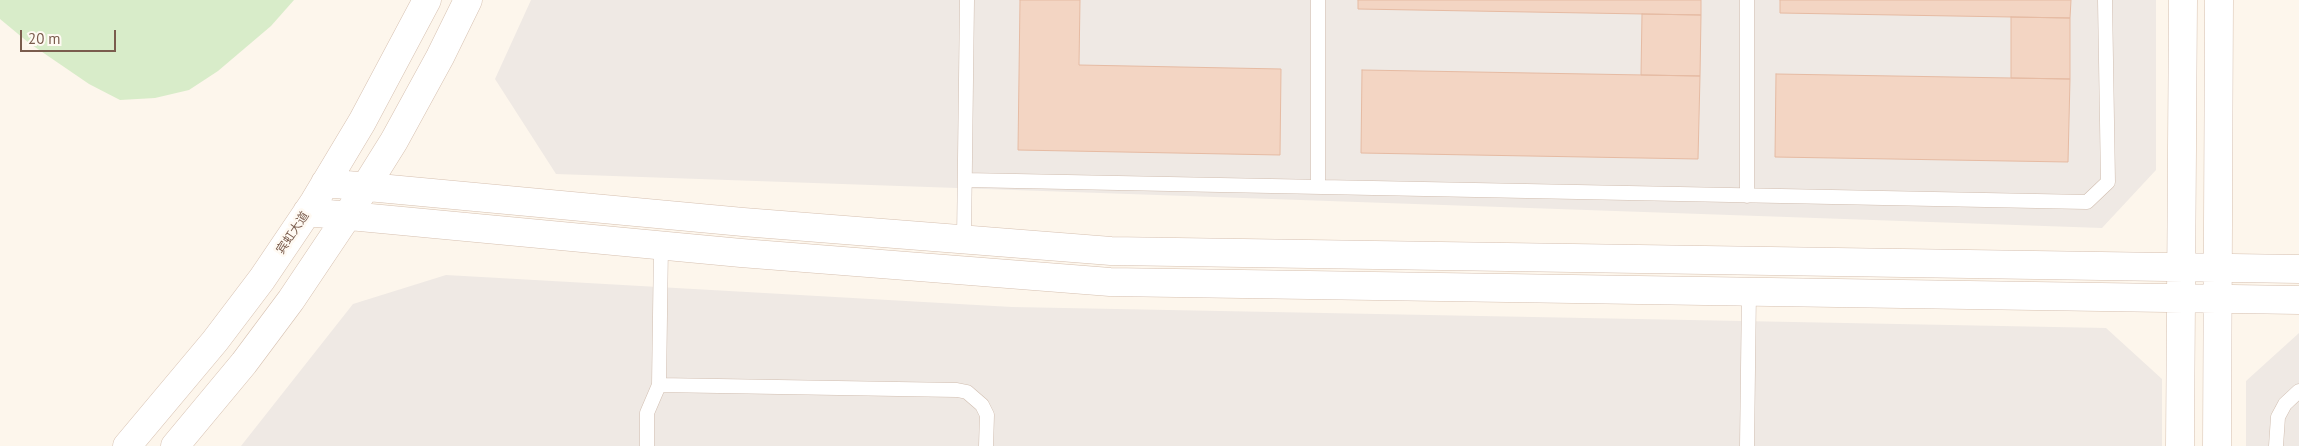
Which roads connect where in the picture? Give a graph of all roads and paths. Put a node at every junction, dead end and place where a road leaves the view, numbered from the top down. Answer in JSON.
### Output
{"nodes":[{"id":1,"x":427,"y":0,"type":"edge"},
{"id":2,"x":468,"y":0,"type":"edge"},
{"id":3,"x":967,"y":0,"type":"edge"},
{"id":4,"x":1318,"y":0,"type":"edge"},
{"id":5,"x":1747,"y":0,"type":"edge"},
{"id":6,"x":2105,"y":0,"type":"edge"},
{"id":7,"x":2183,"y":0,"type":"edge"},
{"id":8,"x":2219,"y":0,"type":"edge"},
{"id":9,"x":965,"y":180,"type":"junction"},
{"id":10,"x":326,"y":183,"type":"junction"},
{"id":11,"x":366,"y":187,"type":"junction"},
{"id":12,"x":1318,"y":187,"type":"junction"},
{"id":13,"x":1747,"y":196,"type":"junction"},
{"id":14,"x":307,"y":212,"type":"junction"},
{"id":15,"x":347,"y":216,"type":"junction"},
{"id":16,"x":964,"y":239,"type":"junction"},
{"id":17,"x":661,"y":246,"type":"junction"},
{"id":18,"x":2181,"y":267,"type":"junction"},
{"id":19,"x":2217,"y":267,"type":"junction"},
{"id":20,"x":2299,"y":269,"type":"edge"},
{"id":21,"x":1748,"y":292,"type":"junction"},
{"id":22,"x":2181,"y":298,"type":"junction"},
{"id":23,"x":2217,"y":299,"type":"junction"},
{"id":24,"x":2299,"y":300,"type":"edge"},
{"id":25,"x":659,"y":385,"type":"junction"},
{"id":26,"x":2299,"y":391,"type":"edge"},
{"id":27,"x":127,"y":446,"type":"edge"},
{"id":28,"x":175,"y":446,"type":"edge"},
{"id":29,"x":647,"y":446,"type":"edge"},
{"id":30,"x":986,"y":446,"type":"edge"},
{"id":31,"x":1747,"y":446,"type":"edge"},
{"id":32,"x":2180,"y":446,"type":"edge"},
{"id":33,"x":2217,"y":446,"type":"edge"},
{"id":34,"x":2276,"y":446,"type":"edge"}],
"edges":[{"from":1,"to":10,"type":"street","name":"宾虹大道"},
{"from":2,"to":11,"type":"street"},
{"from":3,"to":9,"type":"lane"},
{"from":4,"to":12,"type":"lane"},
{"from":5,"to":13,"type":"lane"},
{"from":6,"to":13,"type":"lane"},
{"from":7,"to":18,"type":"street"},
{"from":8,"to":19,"type":"street"},
{"from":9,"to":12,"type":"lane"},
{"from":9,"to":16,"type":"lane"},
{"from":10,"to":11,"type":"street"},
{"from":10,"to":14,"type":"street","name":"宾虹大道"},
{"from":11,"to":15,"type":"street"},
{"from":11,"to":16,"type":"street"},
{"from":12,"to":13,"type":"lane"},
{"from":14,"to":15,"type":"street"},
{"from":14,"to":27,"type":"street","name":"宾虹大道"},
{"from":15,"to":17,"type":"street"},
{"from":15,"to":28,"type":"street"},
{"from":16,"to":18,"type":"street"},
{"from":17,"to":21,"type":"street"},
{"from":17,"to":25,"type":"lane"},
{"from":18,"to":19,"type":"street"},
{"from":18,"to":22,"type":"street"},
{"from":19,"to":20,"type":"street"},
{"from":19,"to":23,"type":"street"},
{"from":21,"to":22,"type":"street"},
{"from":21,"to":31,"type":"lane"},
{"from":22,"to":23,"type":"street"},
{"from":22,"to":32,"type":"street"},
{"from":23,"to":24,"type":"street"},
{"from":23,"to":33,"type":"street"},
{"from":25,"to":29,"type":"lane"},
{"from":25,"to":30,"type":"lane"},
{"from":26,"to":34,"type":"lane"}]}
